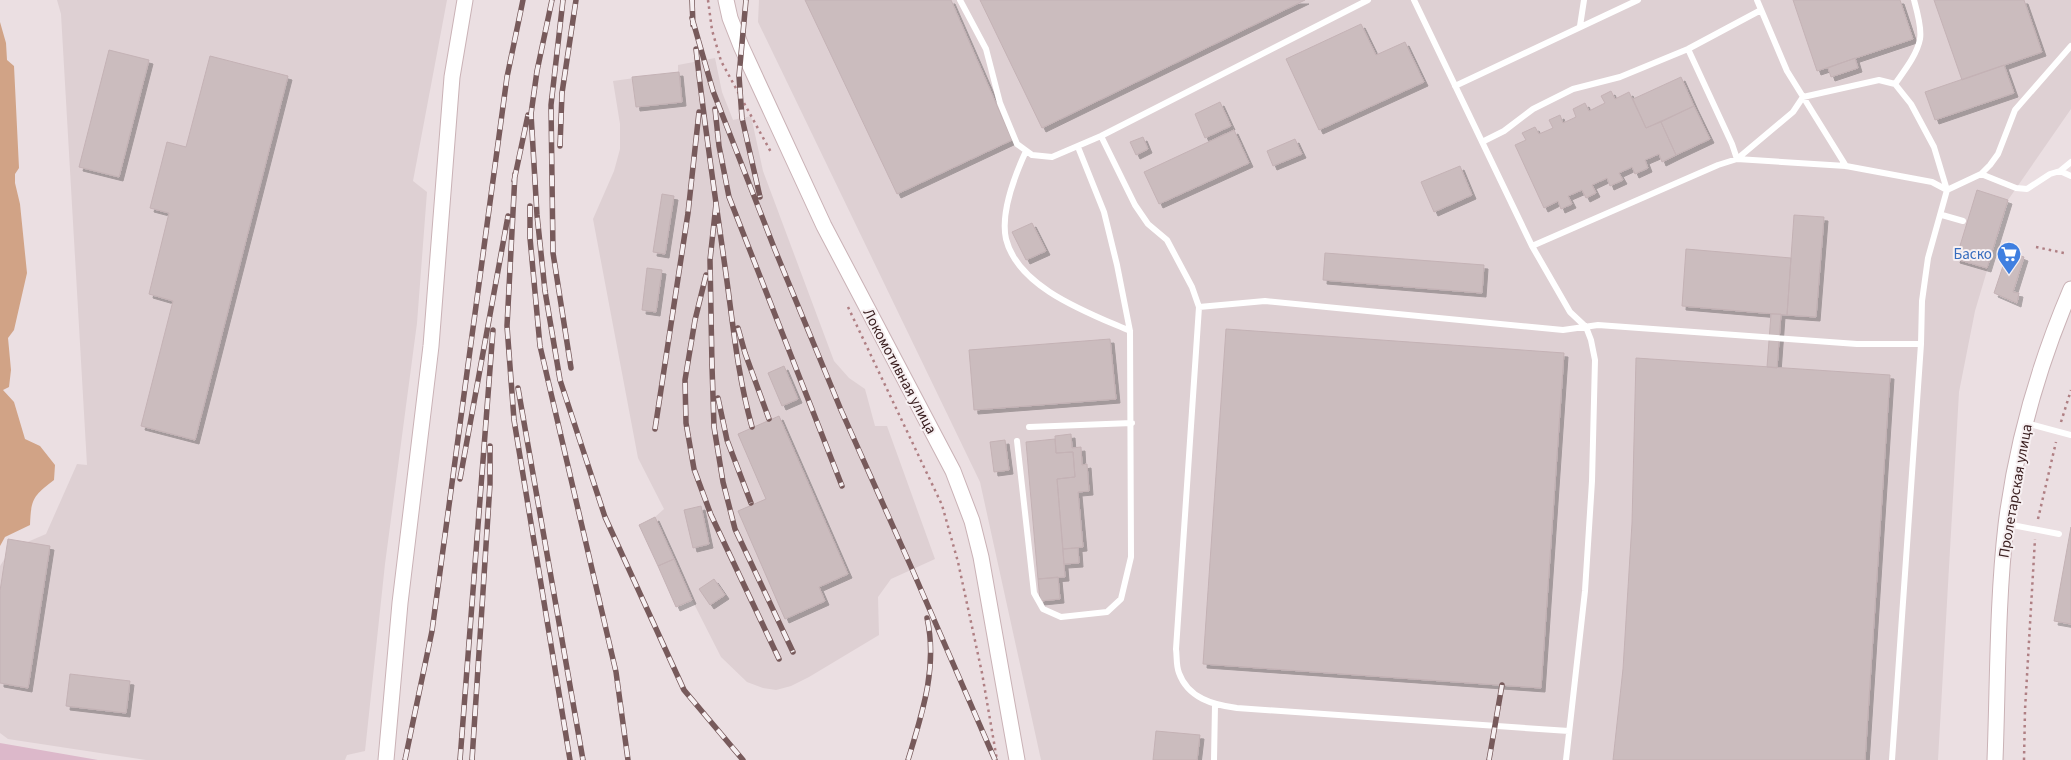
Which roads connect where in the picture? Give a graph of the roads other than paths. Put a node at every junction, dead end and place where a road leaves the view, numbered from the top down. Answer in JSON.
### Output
{"nodes":[{"id":1,"x":465,"y":0,"type":"edge"},
{"id":2,"x":726,"y":0,"type":"edge"},
{"id":3,"x":960,"y":0,"type":"edge"},
{"id":4,"x":1368,"y":0,"type":"edge"},
{"id":5,"x":1414,"y":0,"type":"edge"},
{"id":6,"x":1584,"y":0,"type":"edge"},
{"id":7,"x":1638,"y":0,"type":"edge"},
{"id":8,"x":1757,"y":0,"type":"edge"},
{"id":9,"x":1914,"y":0,"type":"edge"},
{"id":10,"x":1761,"y":10,"type":"junction"},
{"id":11,"x":1580,"y":26,"type":"junction"},
{"id":12,"x":2071,"y":46,"type":"edge"},
{"id":13,"x":1688,"y":49,"type":"junction"},
{"id":14,"x":1895,"y":84,"type":"junction"},
{"id":15,"x":1455,"y":86,"type":"junction"},
{"id":16,"x":1803,"y":97,"type":"junction"},
{"id":17,"x":1101,"y":136,"type":"junction"},
{"id":18,"x":1482,"y":142,"type":"junction"},
{"id":19,"x":1078,"y":147,"type":"junction"},
{"id":20,"x":1026,"y":151,"type":"junction"},
{"id":21,"x":1737,"y":159,"type":"junction"},
{"id":22,"x":2071,"y":162,"type":"edge"},
{"id":23,"x":1846,"y":166,"type":"junction"},
{"id":24,"x":2060,"y":171,"type":"junction"},
{"id":25,"x":1981,"y":174,"type":"junction"},
{"id":26,"x":2071,"y":176,"type":"edge"},
{"id":27,"x":1947,"y":190,"type":"junction"},
{"id":28,"x":1942,"y":215,"type":"junction"},
{"id":29,"x":1962,"y":221,"type":"dead end"},
{"id":30,"x":1532,"y":246,"type":"junction"},
{"id":31,"x":2071,"y":289,"type":"edge"},
{"id":32,"x":1199,"y":307,"type":"junction"},
{"id":33,"x":1586,"y":327,"type":"junction"},
{"id":34,"x":1130,"y":331,"type":"junction"},
{"id":35,"x":1921,"y":344,"type":"junction"},
{"id":36,"x":1132,"y":423,"type":"junction"},
{"id":37,"x":2026,"y":423,"type":"junction"},
{"id":38,"x":1029,"y":426,"type":"dead end"},
{"id":39,"x":2071,"y":435,"type":"edge"},
{"id":40,"x":1017,"y":441,"type":"dead end"},
{"id":41,"x":2006,"y":524,"type":"junction"},
{"id":42,"x":2058,"y":534,"type":"dead end"},
{"id":43,"x":1215,"y":705,"type":"junction"},
{"id":44,"x":1569,"y":731,"type":"junction"},
{"id":45,"x":386,"y":760,"type":"edge"},
{"id":46,"x":1018,"y":760,"type":"edge"},
{"id":47,"x":1214,"y":760,"type":"edge"},
{"id":48,"x":1566,"y":760,"type":"edge"},
{"id":49,"x":1892,"y":760,"type":"edge"},
{"id":50,"x":1995,"y":760,"type":"edge"}],
"edges":[{"from":1,"to":45,"type":"main road"},
{"from":2,"to":46,"type":"main road","name":"Локомотивная улица"},
{"from":3,"to":20,"type":"lane"},
{"from":4,"to":17,"type":"lane"},
{"from":5,"to":15,"type":"lane"},
{"from":6,"to":11,"type":"lane"},
{"from":7,"to":11,"type":"lane"},
{"from":8,"to":10,"type":"lane"},
{"from":9,"to":14,"type":"lane"},
{"from":10,"to":13,"type":"lane"},
{"from":10,"to":16,"type":"lane"},
{"from":11,"to":15,"type":"lane"},
{"from":12,"to":25,"type":"lane"},
{"from":13,"to":18,"type":"lane"},
{"from":13,"to":21,"type":"lane"},
{"from":14,"to":16,"type":"lane"},
{"from":14,"to":27,"type":"lane"},
{"from":15,"to":18,"type":"lane"},
{"from":16,"to":21,"type":"lane"},
{"from":16,"to":23,"type":"lane"},
{"from":17,"to":19,"type":"lane"},
{"from":17,"to":32,"type":"lane"},
{"from":18,"to":30,"type":"lane"},
{"from":19,"to":20,"type":"lane"},
{"from":19,"to":34,"type":"lane"},
{"from":20,"to":34,"type":"lane"},
{"from":21,"to":23,"type":"lane"},
{"from":21,"to":30,"type":"lane"},
{"from":22,"to":24,"type":"lane"},
{"from":23,"to":27,"type":"lane"},
{"from":24,"to":25,"type":"lane"},
{"from":24,"to":26,"type":"lane"},
{"from":25,"to":27,"type":"lane"},
{"from":27,"to":28,"type":"lane"},
{"from":28,"to":29,"type":"lane"},
{"from":28,"to":35,"type":"lane"},
{"from":30,"to":33,"type":"lane"},
{"from":31,"to":37,"type":"main road","name":"Пролетарская улица"},
{"from":32,"to":33,"type":"lane"},
{"from":32,"to":43,"type":"lane"},
{"from":33,"to":35,"type":"lane"},
{"from":33,"to":44,"type":"lane"},
{"from":34,"to":36,"type":"lane"},
{"from":35,"to":49,"type":"lane"},
{"from":36,"to":38,"type":"lane"},
{"from":36,"to":40,"type":"lane"},
{"from":37,"to":39,"type":"lane"},
{"from":37,"to":41,"type":"main road","name":"Пролетарская улица"},
{"from":41,"to":42,"type":"lane"},
{"from":41,"to":50,"type":"main road","name":"Пролетарская улица"},
{"from":43,"to":44,"type":"lane"},
{"from":43,"to":47,"type":"lane"},
{"from":44,"to":48,"type":"lane"}]}
